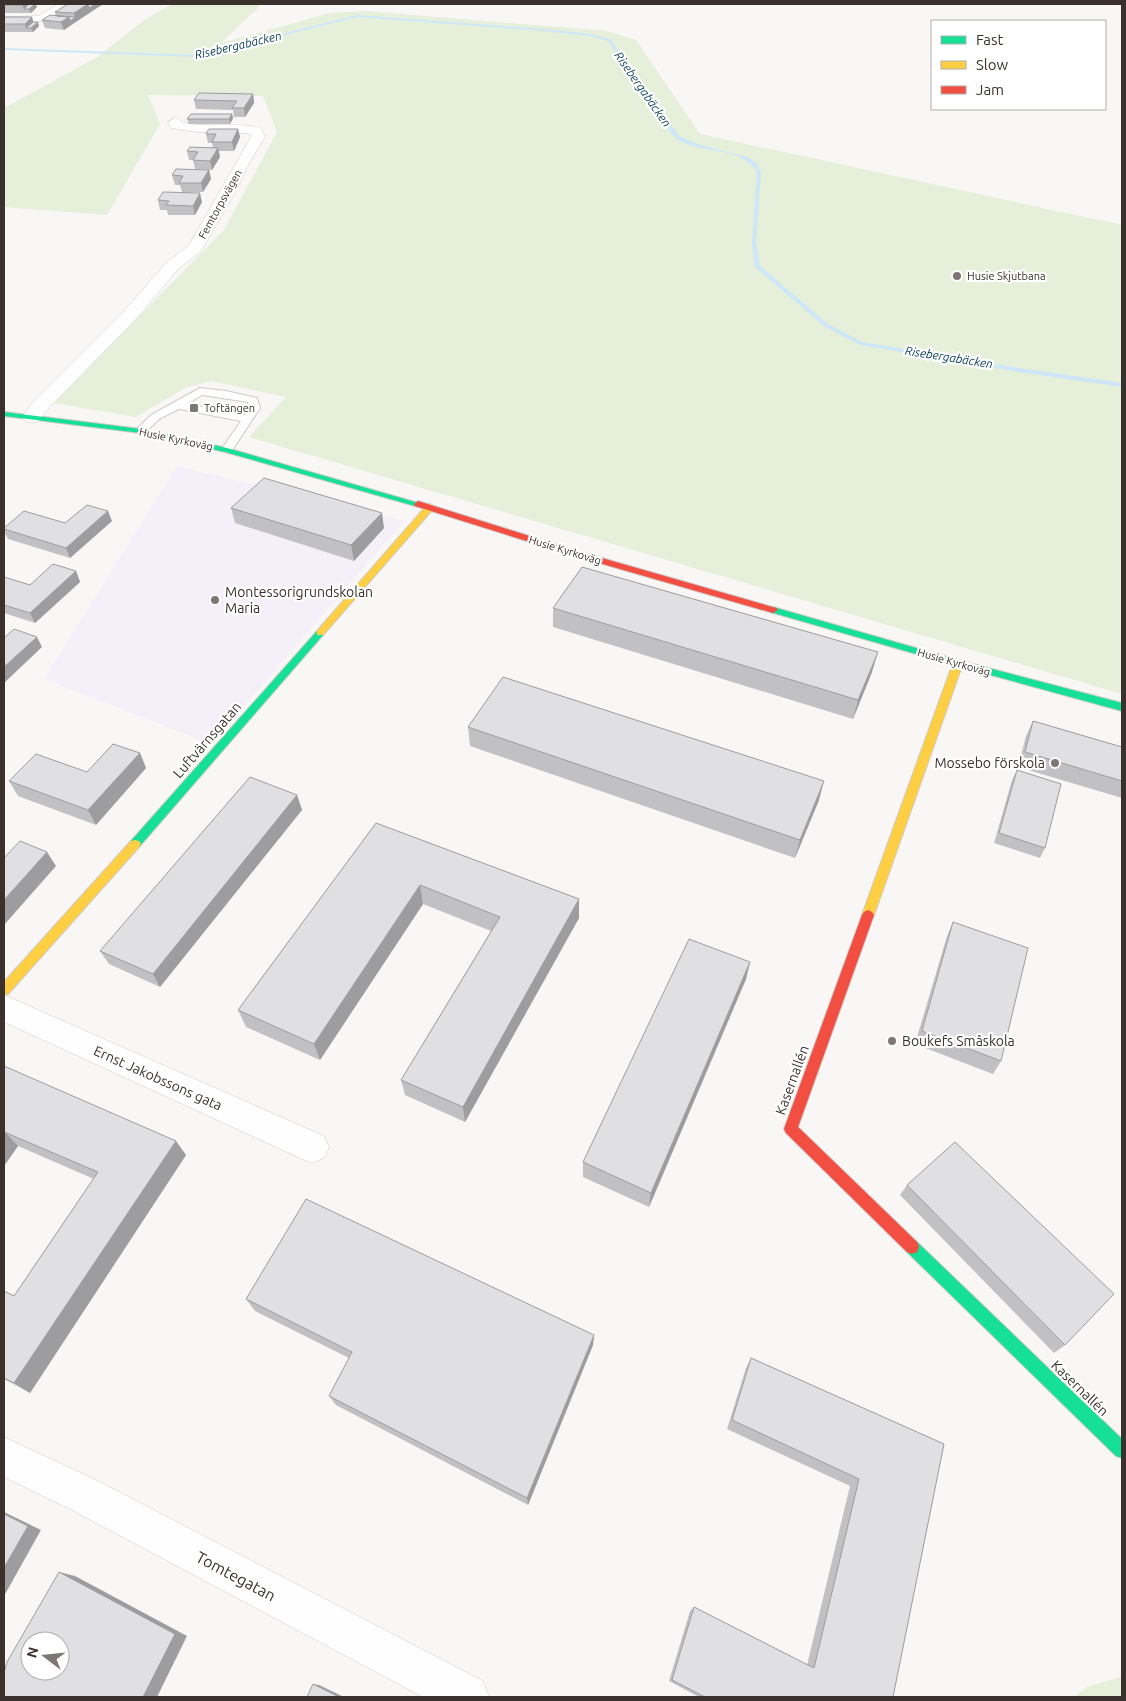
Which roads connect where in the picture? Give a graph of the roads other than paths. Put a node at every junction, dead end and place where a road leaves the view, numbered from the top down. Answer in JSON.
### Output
{"nodes":[{"id":1,"x":65,"y":4,"type":"edge"},
{"id":2,"x":4,"y":20,"type":"edge"},
{"id":3,"x":175,"y":122,"type":"dead end"},
{"id":4,"x":177,"y":405,"type":"junction"},
{"id":5,"x":4,"y":414,"type":"edge"},
{"id":6,"x":32,"y":417,"type":"junction"},
{"id":7,"x":248,"y":419,"type":"junction"},
{"id":8,"x":141,"y":431,"type":"junction"},
{"id":9,"x":227,"y":450,"type":"junction"},
{"id":10,"x":430,"y":507,"type":"junction"},
{"id":11,"x":958,"y":663,"type":"junction"},
{"id":12,"x":1122,"y":707,"type":"edge"},
{"id":13,"x":4,"y":990,"type":"edge"},
{"id":14,"x":4,"y":1008,"type":"edge"},
{"id":15,"x":312,"y":1147,"type":"dead end"},
{"id":16,"x":1122,"y":1450,"type":"edge"},
{"id":17,"x":4,"y":1456,"type":"edge"},
{"id":18,"x":467,"y":1697,"type":"edge"}],
"edges":[{"from":1,"to":2,"type":"street"},
{"from":3,"to":6,"type":"street","name":"Femtorpsvägen"},
{"from":4,"to":7,"type":"lane"},
{"from":4,"to":7,"type":"lane"},
{"from":4,"to":8,"type":"lane"},
{"from":5,"to":6,"type":"street","name":"Husie Kyrkoväg"},
{"from":6,"to":8,"type":"street","name":"Husie Kyrkoväg"},
{"from":7,"to":9,"type":"lane"},
{"from":8,"to":9,"type":"street","name":"Husie Kyrkoväg"},
{"from":9,"to":10,"type":"street","name":"Husie Kyrkoväg"},
{"from":10,"to":11,"type":"street","name":"Husie Kyrkoväg"},
{"from":10,"to":13,"type":"street","name":"Luftvärnsgatan"},
{"from":11,"to":12,"type":"street","name":"Husie Kyrkoväg"},
{"from":11,"to":16,"type":"street","name":"Kasernallén"},
{"from":14,"to":15,"type":"street","name":"Ernst Jakobssons gata"},
{"from":17,"to":18,"type":"street","name":"Tomtegatan"}]}
